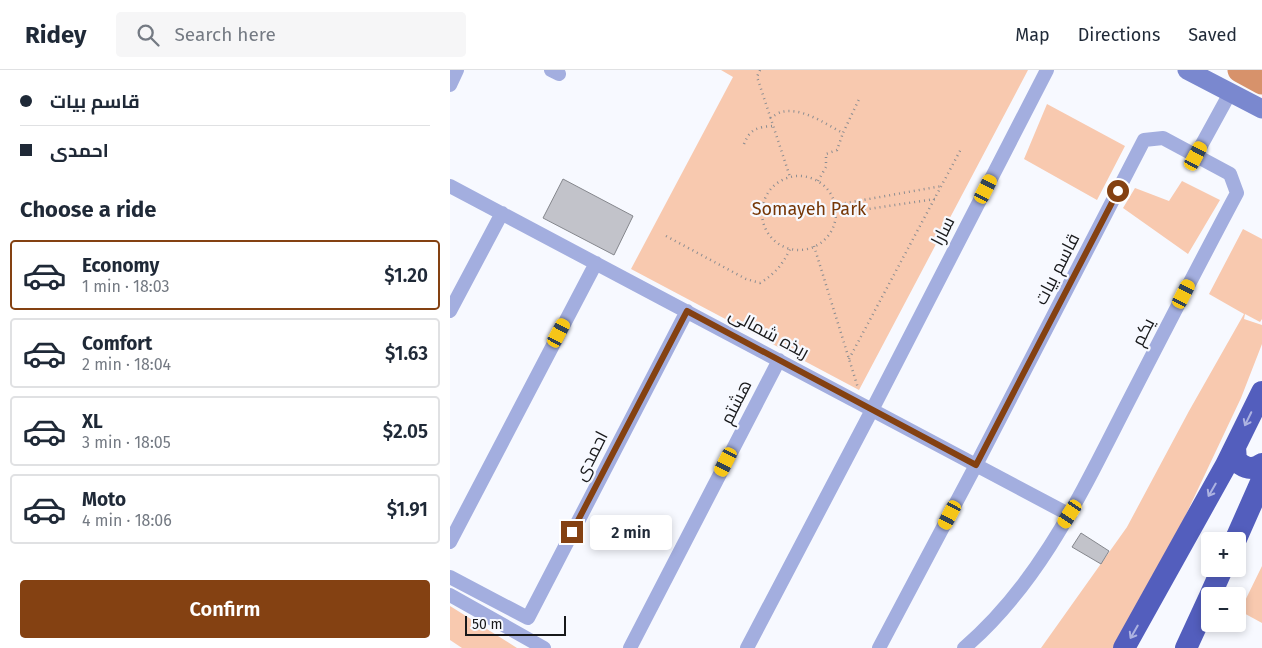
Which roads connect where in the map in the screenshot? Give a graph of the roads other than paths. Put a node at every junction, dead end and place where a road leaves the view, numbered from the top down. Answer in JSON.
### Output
{"nodes":[{"id":1,"x":458,"y":70,"type":"edge"},
{"id":2,"x":1047,"y":70,"type":"edge"},
{"id":3,"x":1187,"y":70,"type":"edge"},
{"id":4,"x":450,"y":85,"type":"edge"},
{"id":5,"x":1230,"y":92,"type":"junction"},
{"id":6,"x":1262,"y":109,"type":"edge"},
{"id":7,"x":1196,"y":156,"type":"junction"},
{"id":8,"x":450,"y":186,"type":"edge"},
{"id":9,"x":502,"y":213,"type":"junction"},
{"id":10,"x":596,"y":263,"type":"junction"},
{"id":11,"x":450,"y":311,"type":"edge"},
{"id":12,"x":687,"y":311,"type":"junction"},
{"id":13,"x":778,"y":360,"type":"junction"},
{"id":14,"x":1262,"y":392,"type":"edge"},
{"id":15,"x":872,"y":410,"type":"junction"},
{"id":16,"x":1235,"y":447,"type":"junction"},
{"id":17,"x":1262,"y":464,"type":"edge"},
{"id":18,"x":976,"y":465,"type":"junction"},
{"id":19,"x":1262,"y":480,"type":"edge"},
{"id":20,"x":1070,"y":514,"type":"junction"},
{"id":21,"x":1239,"y":532,"type":"edge"},
{"id":22,"x":450,"y":542,"type":"edge"},
{"id":23,"x":450,"y":577,"type":"edge"},
{"id":24,"x":450,"y":595,"type":"edge"},
{"id":25,"x":1201,"y":616,"type":"edge"},
{"id":26,"x":544,"y":648,"type":"edge"},
{"id":27,"x":630,"y":648,"type":"edge"},
{"id":28,"x":747,"y":648,"type":"edge"},
{"id":29,"x":879,"y":648,"type":"edge"},
{"id":30,"x":964,"y":648,"type":"edge"},
{"id":31,"x":1124,"y":648,"type":"edge"},
{"id":32,"x":1186,"y":648,"type":"edge"}],
"edges":[{"from":1,"to":4,"type":"street"},
{"from":2,"to":15,"type":"street","name":"سارا"},
{"from":3,"to":5,"type":"main road"},
{"from":5,"to":6,"type":"main road"},
{"from":5,"to":7,"type":"street"},
{"from":7,"to":18,"type":"street","name":"قاسم بیات"},
{"from":7,"to":20,"type":"street","name":"یکم"},
{"from":8,"to":9,"type":"street","name":"ربذه شمالی"},
{"from":9,"to":10,"type":"street","name":"ربذه شمالی"},
{"from":9,"to":11,"type":"street"},
{"from":10,"to":12,"type":"street","name":"ربذه شمالی"},
{"from":10,"to":22,"type":"street"},
{"from":12,"to":13,"type":"street","name":"ربذه شمالی"},
{"from":12,"to":23,"type":"street","name":"احمدی"},
{"from":13,"to":15,"type":"street","name":"ربذه شمالی"},
{"from":13,"to":27,"type":"street","name":"هشتم"},
{"from":14,"to":16,"type":"highway","one_way":true},
{"from":15,"to":18,"type":"street","name":"ربذه شمالی"},
{"from":15,"to":28,"type":"street","name":"سارا"},
{"from":16,"to":17,"type":"highway"},
{"from":16,"to":31,"type":"highway","one_way":true},
{"from":18,"to":20,"type":"street","name":"ربذه شمالی"},
{"from":18,"to":29,"type":"street"},
{"from":19,"to":21,"type":"highway"},
{"from":20,"to":30,"type":"street","name":"یکم"},
{"from":24,"to":26,"type":"street"},
{"from":25,"to":32,"type":"highway"}]}
